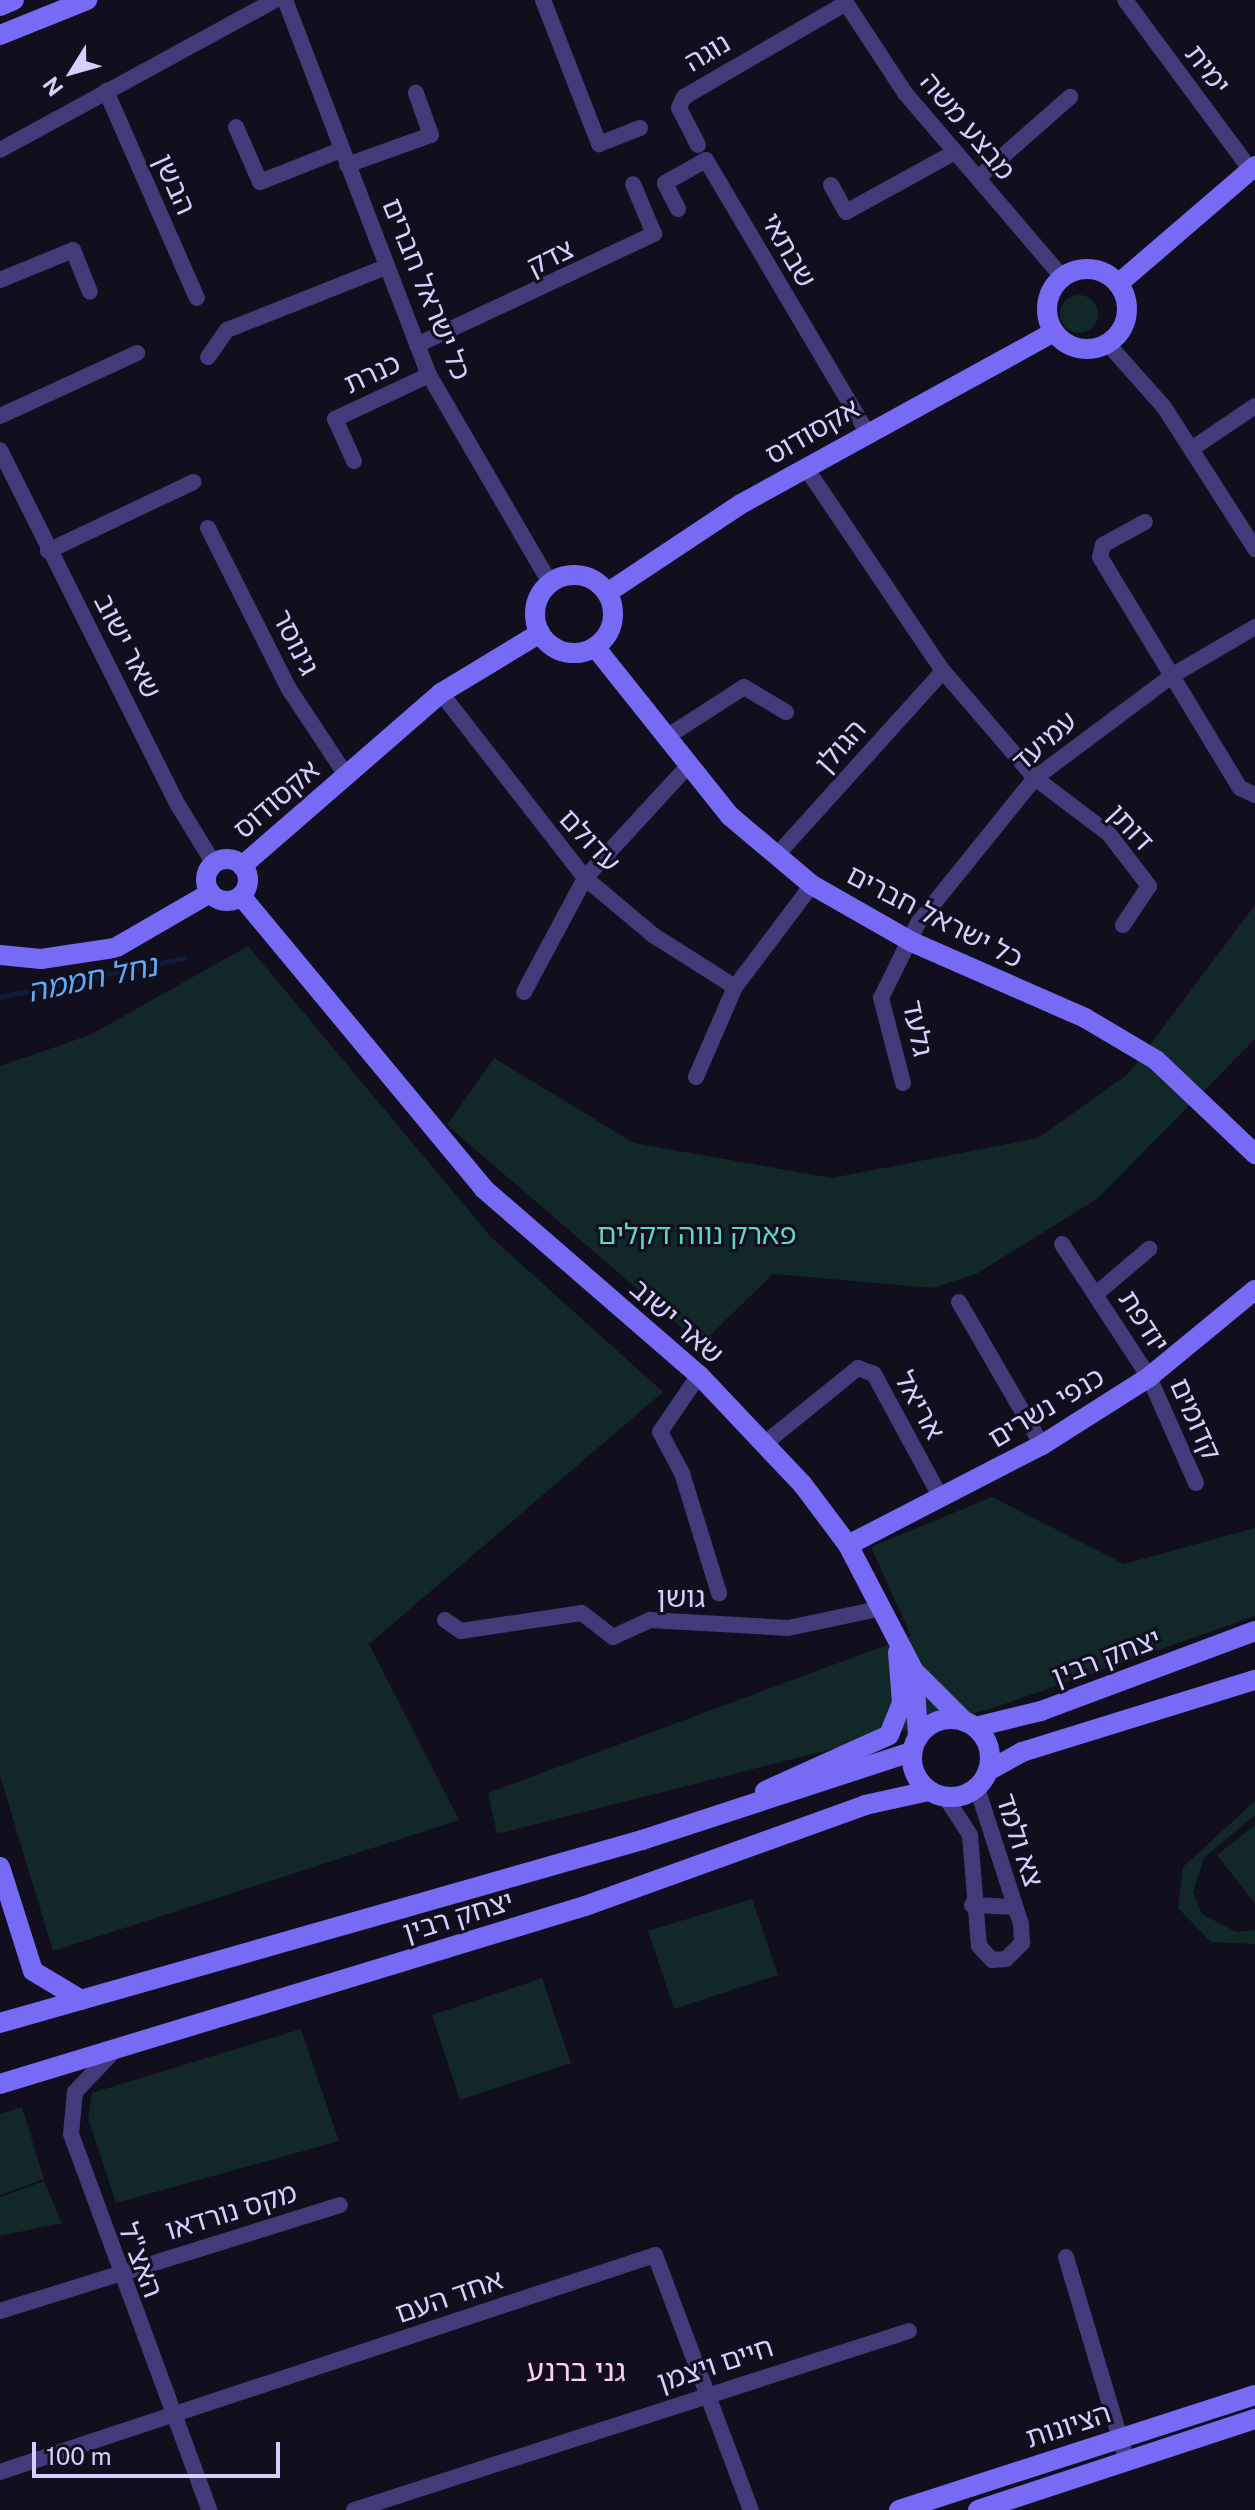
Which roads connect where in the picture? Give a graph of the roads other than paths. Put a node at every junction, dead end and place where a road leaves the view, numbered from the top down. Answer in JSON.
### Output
{"nodes":[{"id":1,"x":14,"y":0,"type":"edge"},
{"id":2,"x":87,"y":0,"type":"edge"},
{"id":3,"x":275,"y":0,"type":"edge"},
{"id":4,"x":285,"y":0,"type":"edge"},
{"id":5,"x":543,"y":0,"type":"edge"},
{"id":6,"x":1125,"y":0,"type":"edge"},
{"id":7,"x":845,"y":2,"type":"edge"},
{"id":8,"x":0,"y":6,"type":"edge"},
{"id":9,"x":0,"y":35,"type":"edge"},
{"id":10,"x":106,"y":91,"type":"junction"},
{"id":11,"x":416,"y":93,"type":"dead end"},
{"id":12,"x":1070,"y":97,"type":"dead end"},
{"id":13,"x":236,"y":127,"type":"dead end"},
{"id":14,"x":640,"y":128,"type":"dead end"},
{"id":15,"x":698,"y":145,"type":"dead end"},
{"id":16,"x":0,"y":150,"type":"edge"},
{"id":17,"x":955,"y":152,"type":"junction"},
{"id":18,"x":344,"y":158,"type":"junction"},
{"id":19,"x":1253,"y":168,"type":"edge"},
{"id":20,"x":978,"y":178,"type":"junction"},
{"id":21,"x":633,"y":184,"type":"dead end"},
{"id":22,"x":831,"y":185,"type":"dead end"},
{"id":23,"x":678,"y":209,"type":"dead end"},
{"id":24,"x":386,"y":267,"type":"junction"},
{"id":25,"x":1062,"y":277,"type":"junction"},
{"id":26,"x":0,"y":280,"type":"edge"},
{"id":27,"x":1118,"y":284,"type":"junction"},
{"id":28,"x":90,"y":292,"type":"dead end"},
{"id":29,"x":197,"y":298,"type":"dead end"},
{"id":30,"x":1054,"y":332,"type":"junction"},
{"id":31,"x":1107,"y":343,"type":"junction"},
{"id":32,"x":417,"y":345,"type":"junction"},
{"id":33,"x":137,"y":353,"type":"dead end"},
{"id":34,"x":208,"y":357,"type":"dead end"},
{"id":35,"x":429,"y":375,"type":"junction"},
{"id":36,"x":1255,"y":406,"type":"edge"},
{"id":37,"x":0,"y":416,"type":"edge"},
{"id":38,"x":867,"y":432,"type":"junction"},
{"id":39,"x":1193,"y":448,"type":"junction"},
{"id":40,"x":0,"y":450,"type":"edge"},
{"id":41,"x":354,"y":461,"type":"dead end"},
{"id":42,"x":806,"y":468,"type":"junction"},
{"id":43,"x":193,"y":482,"type":"dead end"},
{"id":44,"x":1145,"y":522,"type":"dead end"},
{"id":45,"x":208,"y":528,"type":"dead end"},
{"id":46,"x":1255,"y":549,"type":"edge"},
{"id":47,"x":48,"y":551,"type":"junction"},
{"id":48,"x":550,"y":583,"type":"junction"},
{"id":49,"x":607,"y":593,"type":"junction"},
{"id":50,"x":1255,"y":627,"type":"edge"},
{"id":51,"x":540,"y":633,"type":"junction"},
{"id":52,"x":595,"y":647,"type":"junction"},
{"id":53,"x":943,"y":671,"type":"junction"},
{"id":54,"x":1173,"y":675,"type":"junction"},
{"id":55,"x":441,"y":693,"type":"junction"},
{"id":56,"x":786,"y":712,"type":"dead end"},
{"id":57,"x":665,"y":738,"type":"junction"},
{"id":58,"x":687,"y":767,"type":"junction"},
{"id":59,"x":346,"y":775,"type":"junction"},
{"id":60,"x":1035,"y":778,"type":"junction"},
{"id":61,"x":1255,"y":795,"type":"edge"},
{"id":62,"x":776,"y":856,"type":"junction"},
{"id":63,"x":214,"y":864,"type":"junction"},
{"id":64,"x":242,"y":866,"type":"junction"},
{"id":65,"x":585,"y":878,"type":"junction"},
{"id":66,"x":812,"y":885,"type":"junction"},
{"id":67,"x":210,"y":893,"type":"junction"},
{"id":68,"x":241,"y":896,"type":"junction"},
{"id":69,"x":1123,"y":925,"type":"dead end"},
{"id":70,"x":912,"y":942,"type":"junction"},
{"id":71,"x":0,"y":955,"type":"edge"},
{"id":72,"x":735,"y":987,"type":"junction"},
{"id":73,"x":524,"y":992,"type":"dead end"},
{"id":74,"x":696,"y":1077,"type":"dead end"},
{"id":75,"x":903,"y":1083,"type":"dead end"},
{"id":76,"x":1255,"y":1154,"type":"edge"},
{"id":77,"x":1062,"y":1244,"type":"dead end"},
{"id":78,"x":1149,"y":1249,"type":"dead end"},
{"id":79,"x":1255,"y":1290,"type":"edge"},
{"id":80,"x":1096,"y":1294,"type":"junction"},
{"id":81,"x":959,"y":1302,"type":"dead end"},
{"id":82,"x":699,"y":1375,"type":"junction"},
{"id":83,"x":1149,"y":1377,"type":"junction"},
{"id":84,"x":764,"y":1444,"type":"junction"},
{"id":85,"x":1042,"y":1445,"type":"junction"},
{"id":86,"x":1196,"y":1483,"type":"dead end"},
{"id":87,"x":941,"y":1498,"type":"junction"},
{"id":88,"x":848,"y":1545,"type":"junction"},
{"id":89,"x":719,"y":1593,"type":"dead end"},
{"id":90,"x":883,"y":1608,"type":"junction"},
{"id":91,"x":445,"y":1620,"type":"dead end"},
{"id":92,"x":1255,"y":1631,"type":"edge"},
{"id":93,"x":895,"y":1632,"type":"junction"},
{"id":94,"x":914,"y":1671,"type":"junction"},
{"id":95,"x":1255,"y":1680,"type":"edge"},
{"id":96,"x":970,"y":1725,"type":"junction"},
{"id":97,"x":915,"y":1744,"type":"junction"},
{"id":98,"x":982,"y":1779,"type":"junction"},
{"id":99,"x":937,"y":1794,"type":"junction"},
{"id":100,"x":738,"y":1810,"type":"junction"},
{"id":101,"x":0,"y":1867,"type":"edge"},
{"id":102,"x":972,"y":1905,"type":"junction"},
{"id":103,"x":1015,"y":1907,"type":"junction"},
{"id":104,"x":81,"y":2000,"type":"junction"},
{"id":105,"x":0,"y":2023,"type":"edge"},
{"id":106,"x":127,"y":2045,"type":"junction"},
{"id":107,"x":0,"y":2084,"type":"edge"},
{"id":108,"x":340,"y":2205,"type":"dead end"},
{"id":109,"x":1066,"y":2257,"type":"dead end"},
{"id":110,"x":118,"y":2272,"type":"junction"},
{"id":111,"x":0,"y":2311,"type":"edge"},
{"id":112,"x":909,"y":2331,"type":"dead end"},
{"id":113,"x":708,"y":2393,"type":"junction"},
{"id":114,"x":1255,"y":2395,"type":"edge"},
{"id":115,"x":173,"y":2416,"type":"junction"},
{"id":116,"x":1255,"y":2419,"type":"edge"},
{"id":117,"x":1120,"y":2437,"type":"junction"},
{"id":118,"x":1127,"y":2461,"type":"junction"},
{"id":119,"x":0,"y":2472,"type":"edge"},
{"id":120,"x":209,"y":2510,"type":"edge"},
{"id":121,"x":354,"y":2510,"type":"edge"},
{"id":122,"x":751,"y":2510,"type":"edge"},
{"id":123,"x":899,"y":2510,"type":"edge"},
{"id":124,"x":978,"y":2510,"type":"edge"}],
"edges":[{"from":1,"to":8,"type":"street"},
{"from":2,"to":9,"type":"street"},
{"from":3,"to":10,"type":"street"},
{"from":4,"to":18,"type":"street","name":"כל ישראל חברים"},
{"from":5,"to":14,"type":"street"},
{"from":6,"to":19,"type":"street","name":"ימית"},
{"from":7,"to":15,"type":"street","name":"נוגה"},
{"from":7,"to":17,"type":"street","name":"מבצע משה"},
{"from":10,"to":16,"type":"street"},
{"from":10,"to":29,"type":"street","name":"הבשן"},
{"from":11,"to":18,"type":"street"},
{"from":12,"to":20,"type":"street"},
{"from":13,"to":18,"type":"street"},
{"from":17,"to":20,"type":"street","name":"מבצע משה"},
{"from":17,"to":22,"type":"street"},
{"from":18,"to":24,"type":"street","name":"כל ישראל חברים"},
{"from":19,"to":27,"type":"street"},
{"from":20,"to":25,"type":"street","name":"מבצע משה"},
{"from":21,"to":32,"type":"street","name":"צדק"},
{"from":23,"to":38,"type":"street","name":"שבתאי"},
{"from":24,"to":32,"type":"street","name":"כל ישראל חברים"},
{"from":24,"to":34,"type":"street"},
{"from":25,"to":27,"type":"street"},
{"from":25,"to":30,"type":"street"},
{"from":26,"to":28,"type":"street"},
{"from":27,"to":31,"type":"street"},
{"from":30,"to":31,"type":"street"},
{"from":30,"to":38,"type":"street","name":"אקסודוס"},
{"from":31,"to":39,"type":"street"},
{"from":32,"to":35,"type":"street","name":"כל ישראל חברים"},
{"from":33,"to":37,"type":"street"},
{"from":35,"to":41,"type":"street","name":"כנרת"},
{"from":35,"to":48,"type":"street","name":"כל ישראל חברים"},
{"from":36,"to":39,"type":"street"},
{"from":38,"to":42,"type":"street","name":"אקסודוס"},
{"from":39,"to":46,"type":"street"},
{"from":40,"to":47,"type":"street","name":"שאר ישוב"},
{"from":42,"to":49,"type":"street","name":"אקסודוס"},
{"from":42,"to":53,"type":"street"},
{"from":43,"to":47,"type":"street"},
{"from":44,"to":54,"type":"street"},
{"from":45,"to":59,"type":"street","name":"גינוסר"},
{"from":47,"to":63,"type":"street","name":"שאר ישוב"},
{"from":48,"to":49,"type":"street"},
{"from":48,"to":51,"type":"street"},
{"from":49,"to":52,"type":"street"},
{"from":50,"to":54,"type":"street","name":"עמיעד"},
{"from":51,"to":52,"type":"street"},
{"from":51,"to":55,"type":"street","name":"אקסודוס"},
{"from":52,"to":57,"type":"street","name":"כל ישראל חברים"},
{"from":53,"to":60,"type":"street"},
{"from":53,"to":62,"type":"street","name":"הגולן"},
{"from":54,"to":60,"type":"street","name":"עמיעד"},
{"from":54,"to":61,"type":"street"},
{"from":55,"to":59,"type":"street","name":"אקסודוס"},
{"from":55,"to":65,"type":"street","name":"עדולם"},
{"from":56,"to":57,"type":"street"},
{"from":57,"to":58,"type":"street","name":"כל ישראל חברים"},
{"from":58,"to":62,"type":"street","name":"כל ישראל חברים"},
{"from":58,"to":65,"type":"street"},
{"from":59,"to":64,"type":"street","name":"אקסודוס"},
{"from":60,"to":69,"type":"street","name":"דותן"},
{"from":60,"to":70,"type":"street","name":"עמיעד"},
{"from":62,"to":66,"type":"street","name":"כל ישראל חברים"},
{"from":63,"to":64,"type":"street"},
{"from":63,"to":67,"type":"street"},
{"from":64,"to":68,"type":"street"},
{"from":65,"to":72,"type":"street","name":"עדולם"},
{"from":65,"to":73,"type":"street"},
{"from":66,"to":70,"type":"street","name":"כל ישראל חברים"},
{"from":66,"to":72,"type":"street"},
{"from":67,"to":68,"type":"street"},
{"from":67,"to":71,"type":"street"},
{"from":68,"to":82,"type":"street","name":"שאר ישוב"},
{"from":70,"to":75,"type":"street","name":"גלעד"},
{"from":70,"to":76,"type":"street","name":"כל ישראל חברים"},
{"from":72,"to":74,"type":"street"},
{"from":77,"to":80,"type":"street","name":"יודפת"},
{"from":78,"to":80,"type":"street","name":"יודפת"},
{"from":79,"to":83,"type":"street","name":"כנפי נשרים"},
{"from":80,"to":83,"type":"street","name":"יודפת"},
{"from":81,"to":85,"type":"street"},
{"from":82,"to":84,"type":"street","name":"שאר ישוב"},
{"from":82,"to":89,"type":"street","name":"גושן"},
{"from":83,"to":85,"type":"street","name":"כנפי נשרים"},
{"from":83,"to":86,"type":"street","name":"קדומים"},
{"from":84,"to":87,"type":"street","name":"אריאל"},
{"from":84,"to":88,"type":"street","name":"שאר ישוב"},
{"from":85,"to":87,"type":"street","name":"כנפי נשרים"},
{"from":87,"to":88,"type":"street","name":"כנפי נשרים"},
{"from":88,"to":90,"type":"street","name":"שאר ישוב"},
{"from":90,"to":91,"type":"street","name":"גושן"},
{"from":90,"to":93,"type":"street","name":"שאר ישוב"},
{"from":92,"to":96,"type":"street","name":"יצחק רבין"},
{"from":93,"to":94,"type":"street","name":"שאר ישוב"},
{"from":93,"to":100,"type":"street"},
{"from":94,"to":96,"type":"street","name":"שאר ישוב"},
{"from":94,"to":97,"type":"street","name":"שאר ישוב"},
{"from":95,"to":98,"type":"street"},
{"from":96,"to":97,"type":"street"},
{"from":96,"to":98,"type":"street"},
{"from":97,"to":99,"type":"street"},
{"from":97,"to":100,"type":"street","name":"יצחק רבין"},
{"from":98,"to":99,"type":"street"},
{"from":98,"to":103,"type":"street","name":"צא ולמד"},
{"from":99,"to":102,"type":"street","name":"צא ולמד"},
{"from":99,"to":106,"type":"street","name":"יצחק רבין"},
{"from":100,"to":104,"type":"street","name":"יצחק רבין"},
{"from":101,"to":104,"type":"street"},
{"from":102,"to":103,"type":"street","name":"צא ולמד"},
{"from":102,"to":103,"type":"street","name":"צא ולמד"},
{"from":104,"to":105,"type":"street","name":"יצחק רבין"},
{"from":106,"to":107,"type":"street","name":"יצחק רבין"},
{"from":106,"to":110,"type":"street","name":"האצ\"ל"},
{"from":108,"to":110,"type":"street","name":"מקס נורדאו"},
{"from":109,"to":117,"type":"street"},
{"from":110,"to":111,"type":"street","name":"מקס נורדאו"},
{"from":110,"to":115,"type":"street","name":"האצ\"ל"},
{"from":112,"to":113,"type":"street","name":"חיים ויצמן"},
{"from":113,"to":115,"type":"street","name":"אחד העם"},
{"from":113,"to":121,"type":"street","name":"חיים ויצמן"},
{"from":113,"to":122,"type":"street","name":"אחד העם"},
{"from":114,"to":117,"type":"street","name":"הציונות"},
{"from":115,"to":119,"type":"street","name":"אחד העם"},
{"from":115,"to":120,"type":"street","name":"האצ\"ל"},
{"from":116,"to":118,"type":"street","name":"הציונות"},
{"from":117,"to":118,"type":"street"},
{"from":117,"to":123,"type":"street","name":"הציונות"},
{"from":118,"to":124,"type":"street","name":"הציונות"}]}
